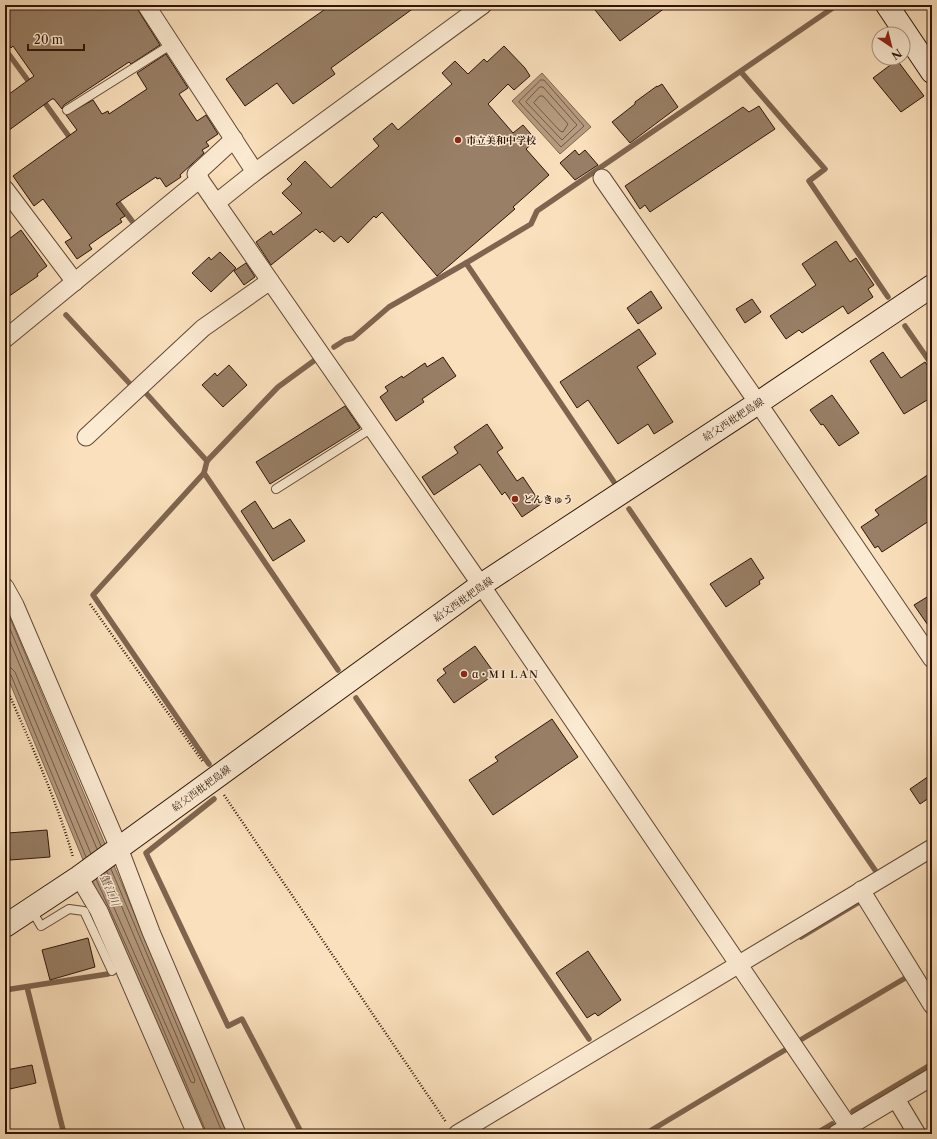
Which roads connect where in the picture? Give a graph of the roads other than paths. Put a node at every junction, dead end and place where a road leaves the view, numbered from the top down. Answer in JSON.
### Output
{"nodes":[{"id":1,"x":146,"y":5,"type":"edge"},
{"id":2,"x":483,"y":5,"type":"edge"},
{"id":3,"x":887,"y":5,"type":"edge"},
{"id":4,"x":172,"y":44,"type":"junction"},
{"id":5,"x":932,"y":72,"type":"edge"},
{"id":6,"x":66,"y":110,"type":"dead end"},
{"id":7,"x":234,"y":139,"type":"junction"},
{"id":8,"x":255,"y":172,"type":"junction"},
{"id":9,"x":602,"y":178,"type":"dead end"},
{"id":10,"x":200,"y":179,"type":"junction"},
{"id":11,"x":5,"y":189,"type":"edge"},
{"id":12,"x":216,"y":203,"type":"junction"},
{"id":13,"x":270,"y":281,"type":"junction"},
{"id":14,"x":75,"y":282,"type":"junction"},
{"id":15,"x":932,"y":286,"type":"edge"},
{"id":16,"x":5,"y":340,"type":"edge"},
{"id":17,"x":758,"y":403,"type":"junction"},
{"id":18,"x":372,"y":428,"type":"junction"},
{"id":19,"x":86,"y":437,"type":"dead end"},
{"id":20,"x":276,"y":489,"type":"dead end"},
{"id":21,"x":481,"y":585,"type":"junction"},
{"id":22,"x":5,"y":587,"type":"edge"},
{"id":23,"x":932,"y":659,"type":"edge"},
{"id":24,"x":119,"y":848,"type":"junction"},
{"id":25,"x":932,"y":848,"type":"edge"},
{"id":26,"x":79,"y":877,"type":"junction"},
{"id":27,"x":861,"y":890,"type":"junction"},
{"id":28,"x":31,"y":909,"type":"junction"},
{"id":29,"x":5,"y":926,"type":"edge"},
{"id":30,"x":739,"y":964,"type":"junction"},
{"id":31,"x":112,"y":971,"type":"dead end"},
{"id":32,"x":932,"y":1005,"type":"edge"},
{"id":33,"x":932,"y":1077,"type":"edge"},
{"id":34,"x":896,"y":1098,"type":"junction"},
{"id":35,"x":842,"y":1130,"type":"edge"},
{"id":36,"x":453,"y":1131,"type":"edge"},
{"id":37,"x":196,"y":1134,"type":"edge"},
{"id":38,"x":237,"y":1134,"type":"edge"},
{"id":39,"x":917,"y":1134,"type":"edge"}],
"edges":[{"from":1,"to":4,"type":"street"},
{"from":2,"to":8,"type":"street"},
{"from":3,"to":5,"type":"main road"},
{"from":4,"to":6,"type":"lane"},
{"from":4,"to":7,"type":"street"},
{"from":7,"to":8,"type":"street"},
{"from":7,"to":10,"type":"street"},
{"from":8,"to":12,"type":"street"},
{"from":9,"to":17,"type":"street"},
{"from":10,"to":12,"type":"street"},
{"from":10,"to":14,"type":"street"},
{"from":11,"to":14,"type":"street"},
{"from":12,"to":13,"type":"street"},
{"from":13,"to":18,"type":"street"},
{"from":13,"to":19,"type":"street"},
{"from":14,"to":16,"type":"street"},
{"from":15,"to":17,"type":"main road","name":"給父西枇杷島線"},
{"from":17,"to":21,"type":"main road","name":"給父西枇杷島線"},
{"from":17,"to":23,"type":"street"},
{"from":18,"to":20,"type":"lane"},
{"from":18,"to":21,"type":"street"},
{"from":21,"to":24,"type":"main road","name":"給父西枇杷島線"},
{"from":21,"to":30,"type":"street"},
{"from":22,"to":24,"type":"street"},
{"from":24,"to":26,"type":"main road","name":"給父西枇杷島線"},
{"from":24,"to":38,"type":"street"},
{"from":25,"to":27,"type":"street"},
{"from":26,"to":28,"type":"main road","name":"給父西枇杷島線"},
{"from":26,"to":37,"type":"street"},
{"from":27,"to":30,"type":"street"},
{"from":27,"to":32,"type":"street"},
{"from":28,"to":29,"type":"main road","name":"給父西枇杷島線"},
{"from":28,"to":31,"type":"lane"},
{"from":30,"to":35,"type":"street"},
{"from":30,"to":36,"type":"street"},
{"from":33,"to":34,"type":"street"},
{"from":34,"to":35,"type":"street"},
{"from":34,"to":39,"type":"street"}]}
